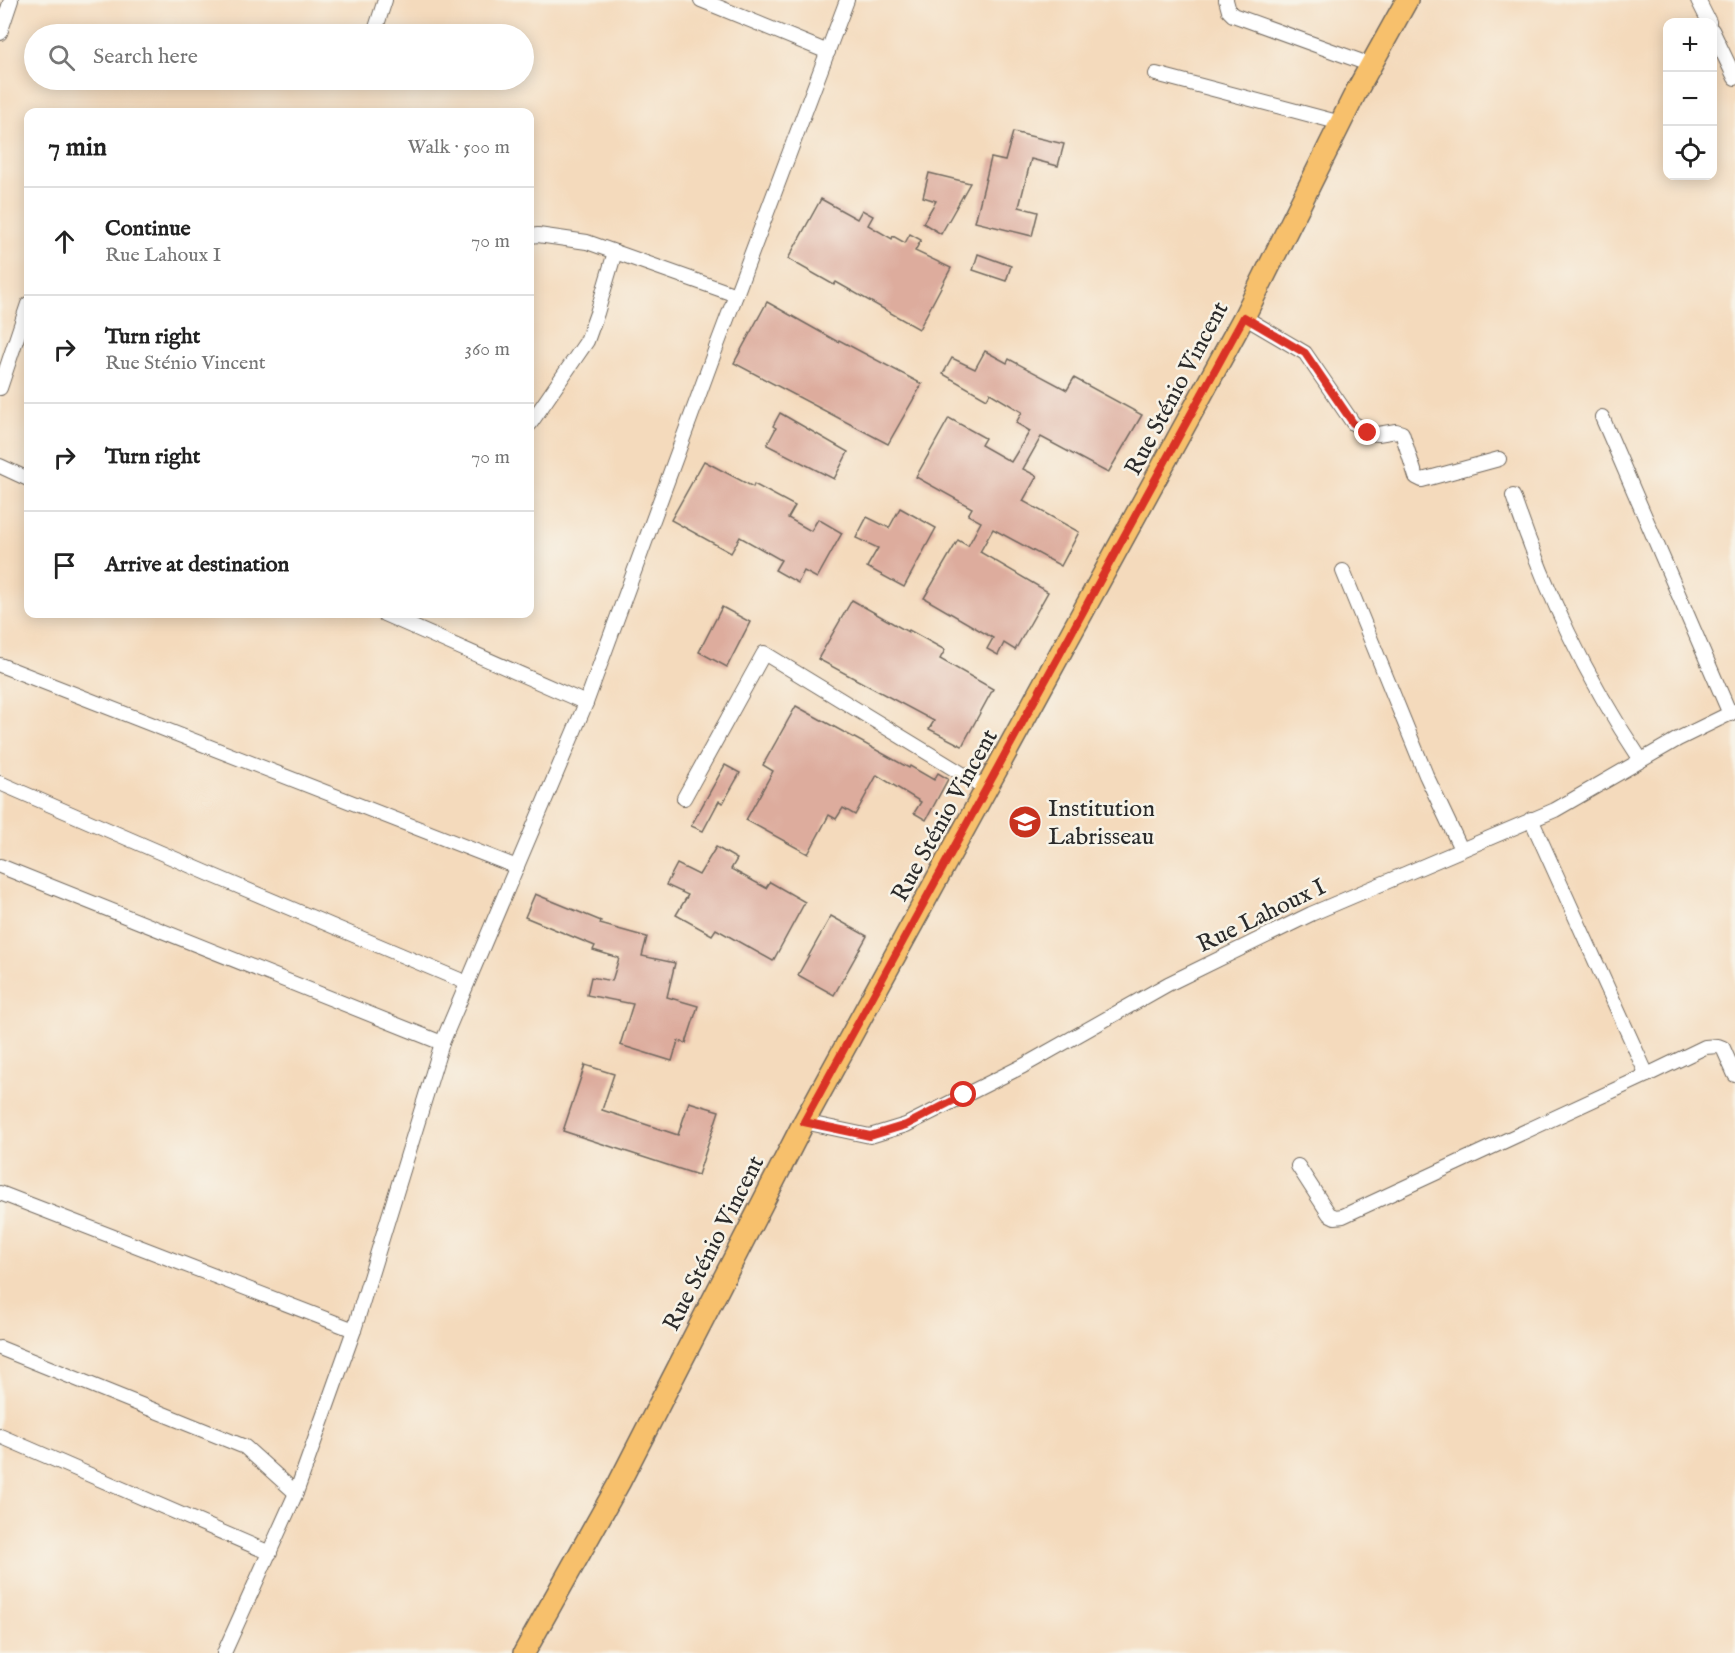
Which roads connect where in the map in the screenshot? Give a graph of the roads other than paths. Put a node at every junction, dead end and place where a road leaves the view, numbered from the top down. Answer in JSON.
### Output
{"nodes":[{"id":1,"x":11,"y":0,"type":"edge"},
{"id":2,"x":385,"y":0,"type":"edge"},
{"id":3,"x":701,"y":0,"type":"edge"},
{"id":4,"x":847,"y":0,"type":"edge"},
{"id":5,"x":1226,"y":0,"type":"edge"},
{"id":6,"x":1407,"y":0,"type":"edge"},
{"id":7,"x":1698,"y":0,"type":"edge"},
{"id":8,"x":1707,"y":18,"type":"edge"},
{"id":9,"x":377,"y":24,"type":"edge"},
{"id":10,"x":0,"y":33,"type":"edge"},
{"id":11,"x":1717,"y":39,"type":"edge"},
{"id":12,"x":828,"y":52,"type":"junction"},
{"id":13,"x":1371,"y":65,"type":"junction"},
{"id":14,"x":1156,"y":74,"type":"dead end"},
{"id":15,"x":1735,"y":78,"type":"edge"},
{"id":16,"x":1341,"y":123,"type":"junction"},
{"id":17,"x":534,"y":236,"type":"edge"},
{"id":18,"x":615,"y":252,"type":"junction"},
{"id":19,"x":736,"y":295,"type":"junction"},
{"id":20,"x":24,"y":316,"type":"edge"},
{"id":21,"x":1244,"y":317,"type":"junction"},
{"id":22,"x":0,"y":388,"type":"edge"},
{"id":23,"x":534,"y":417,"type":"edge"},
{"id":24,"x":1602,"y":417,"type":"dead end"},
{"id":25,"x":1499,"y":459,"type":"dead end"},
{"id":26,"x":0,"y":466,"type":"edge"},
{"id":27,"x":24,"y":477,"type":"edge"},
{"id":28,"x":1513,"y":496,"type":"dead end"},
{"id":29,"x":1343,"y":571,"type":"dead end"},
{"id":30,"x":393,"y":618,"type":"edge"},
{"id":31,"x":0,"y":665,"type":"edge"},
{"id":32,"x":586,"y":703,"type":"junction"},
{"id":33,"x":1732,"y":713,"type":"edge"},
{"id":34,"x":1641,"y":760,"type":"junction"},
{"id":35,"x":0,"y":783,"type":"edge"},
{"id":36,"x":987,"y":789,"type":"junction"},
{"id":37,"x":684,"y":798,"type":"dead end"},
{"id":38,"x":1531,"y":819,"type":"junction"},
{"id":39,"x":1461,"y":849,"type":"junction"},
{"id":40,"x":0,"y":866,"type":"edge"},
{"id":41,"x":517,"y":867,"type":"junction"},
{"id":42,"x":467,"y":983,"type":"junction"},
{"id":43,"x":442,"y":1042,"type":"junction"},
{"id":44,"x":1647,"y":1075,"type":"junction"},
{"id":45,"x":1735,"y":1075,"type":"edge"},
{"id":46,"x":804,"y":1122,"type":"junction"},
{"id":47,"x":1298,"y":1166,"type":"dead end"},
{"id":48,"x":0,"y":1193,"type":"edge"},
{"id":49,"x":354,"y":1330,"type":"junction"},
{"id":50,"x":0,"y":1348,"type":"edge"},
{"id":51,"x":0,"y":1436,"type":"edge"},
{"id":52,"x":296,"y":1493,"type":"junction"},
{"id":53,"x":270,"y":1553,"type":"junction"},
{"id":54,"x":224,"y":1653,"type":"edge"},
{"id":55,"x":524,"y":1653,"type":"edge"}],
"edges":[{"from":1,"to":10,"type":"street"},
{"from":2,"to":9,"type":"street"},
{"from":3,"to":12,"type":"street"},
{"from":4,"to":12,"type":"street"},
{"from":5,"to":13,"type":"street"},
{"from":6,"to":13,"type":"main road","name":"Rue Sténio Vincent"},
{"from":7,"to":8,"type":"street"},
{"from":11,"to":15,"type":"street"},
{"from":12,"to":19,"type":"street"},
{"from":13,"to":16,"type":"main road","name":"Rue Sténio Vincent"},
{"from":14,"to":16,"type":"street"},
{"from":16,"to":21,"type":"main road","name":"Rue Sténio Vincent"},
{"from":17,"to":18,"type":"street"},
{"from":18,"to":19,"type":"street"},
{"from":18,"to":23,"type":"street"},
{"from":19,"to":32,"type":"street"},
{"from":20,"to":22,"type":"street"},
{"from":21,"to":25,"type":"street"},
{"from":21,"to":36,"type":"main road","name":"Rue Sténio Vincent"},
{"from":24,"to":33,"type":"street"},
{"from":26,"to":27,"type":"street"},
{"from":28,"to":34,"type":"street"},
{"from":29,"to":39,"type":"street"},
{"from":30,"to":32,"type":"street"},
{"from":31,"to":41,"type":"street"},
{"from":32,"to":41,"type":"street"},
{"from":33,"to":34,"type":"street","name":"Rue Lahoux I"},
{"from":34,"to":38,"type":"street","name":"Rue Lahoux I"},
{"from":35,"to":42,"type":"street"},
{"from":36,"to":37,"type":"street"},
{"from":36,"to":46,"type":"main road","name":"Rue Sténio Vincent"},
{"from":38,"to":39,"type":"street","name":"Rue Lahoux I"},
{"from":38,"to":44,"type":"street"},
{"from":39,"to":46,"type":"street","name":"Rue Lahoux I"},
{"from":40,"to":43,"type":"street"},
{"from":41,"to":42,"type":"street"},
{"from":42,"to":43,"type":"street"},
{"from":43,"to":49,"type":"street"},
{"from":44,"to":45,"type":"street"},
{"from":44,"to":47,"type":"street"},
{"from":46,"to":55,"type":"main road","name":"Rue Sténio Vincent"},
{"from":48,"to":49,"type":"street"},
{"from":49,"to":52,"type":"street"},
{"from":50,"to":52,"type":"street"},
{"from":51,"to":53,"type":"street"},
{"from":52,"to":53,"type":"street"},
{"from":53,"to":54,"type":"street"}]}
